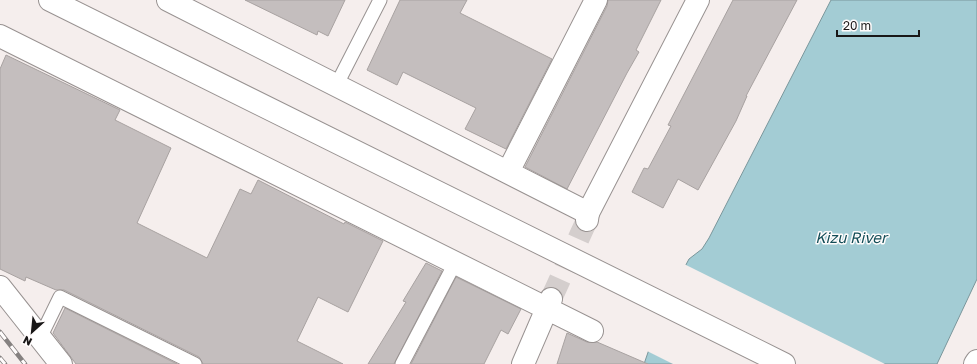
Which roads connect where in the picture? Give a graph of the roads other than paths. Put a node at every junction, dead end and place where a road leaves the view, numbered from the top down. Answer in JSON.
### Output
{"nodes":[{"id":1,"x":50,"y":0,"type":"edge"},
{"id":2,"x":168,"y":0,"type":"edge"},
{"id":3,"x":380,"y":0,"type":"edge"},
{"id":4,"x":596,"y":0,"type":"edge"},
{"id":5,"x":698,"y":0,"type":"edge"},
{"id":6,"x":0,"y":36,"type":"edge"},
{"id":7,"x":336,"y":86,"type":"junction"},
{"id":8,"x":508,"y":172,"type":"junction"},
{"id":9,"x":455,"y":262,"type":"junction"},
{"id":10,"x":0,"y":287,"type":"edge"},
{"id":11,"x":549,"y":304,"type":"junction"},
{"id":12,"x":592,"y":331,"type":"dead end"},
{"id":13,"x":40,"y":338,"type":"junction"},
{"id":14,"x":977,"y":361,"type":"edge"},
{"id":15,"x":61,"y":364,"type":"edge"},
{"id":16,"x":195,"y":364,"type":"edge"},
{"id":17,"x":402,"y":364,"type":"edge"},
{"id":18,"x":523,"y":364,"type":"edge"},
{"id":19,"x":784,"y":364,"type":"edge"},
{"id":20,"x":975,"y":364,"type":"edge"}],
"edges":[{"from":1,"to":19,"type":"street"},
{"from":2,"to":7,"type":"street"},
{"from":3,"to":7,"type":"lane"},
{"from":4,"to":8,"type":"street"},
{"from":5,"to":8,"type":"street"},
{"from":6,"to":9,"type":"street"},
{"from":7,"to":8,"type":"street"},
{"from":9,"to":11,"type":"street"},
{"from":9,"to":17,"type":"lane"},
{"from":10,"to":13,"type":"street"},
{"from":11,"to":12,"type":"street"},
{"from":11,"to":18,"type":"street"},
{"from":13,"to":15,"type":"street"},
{"from":13,"to":16,"type":"lane"},
{"from":14,"to":20,"type":"street"}]}
